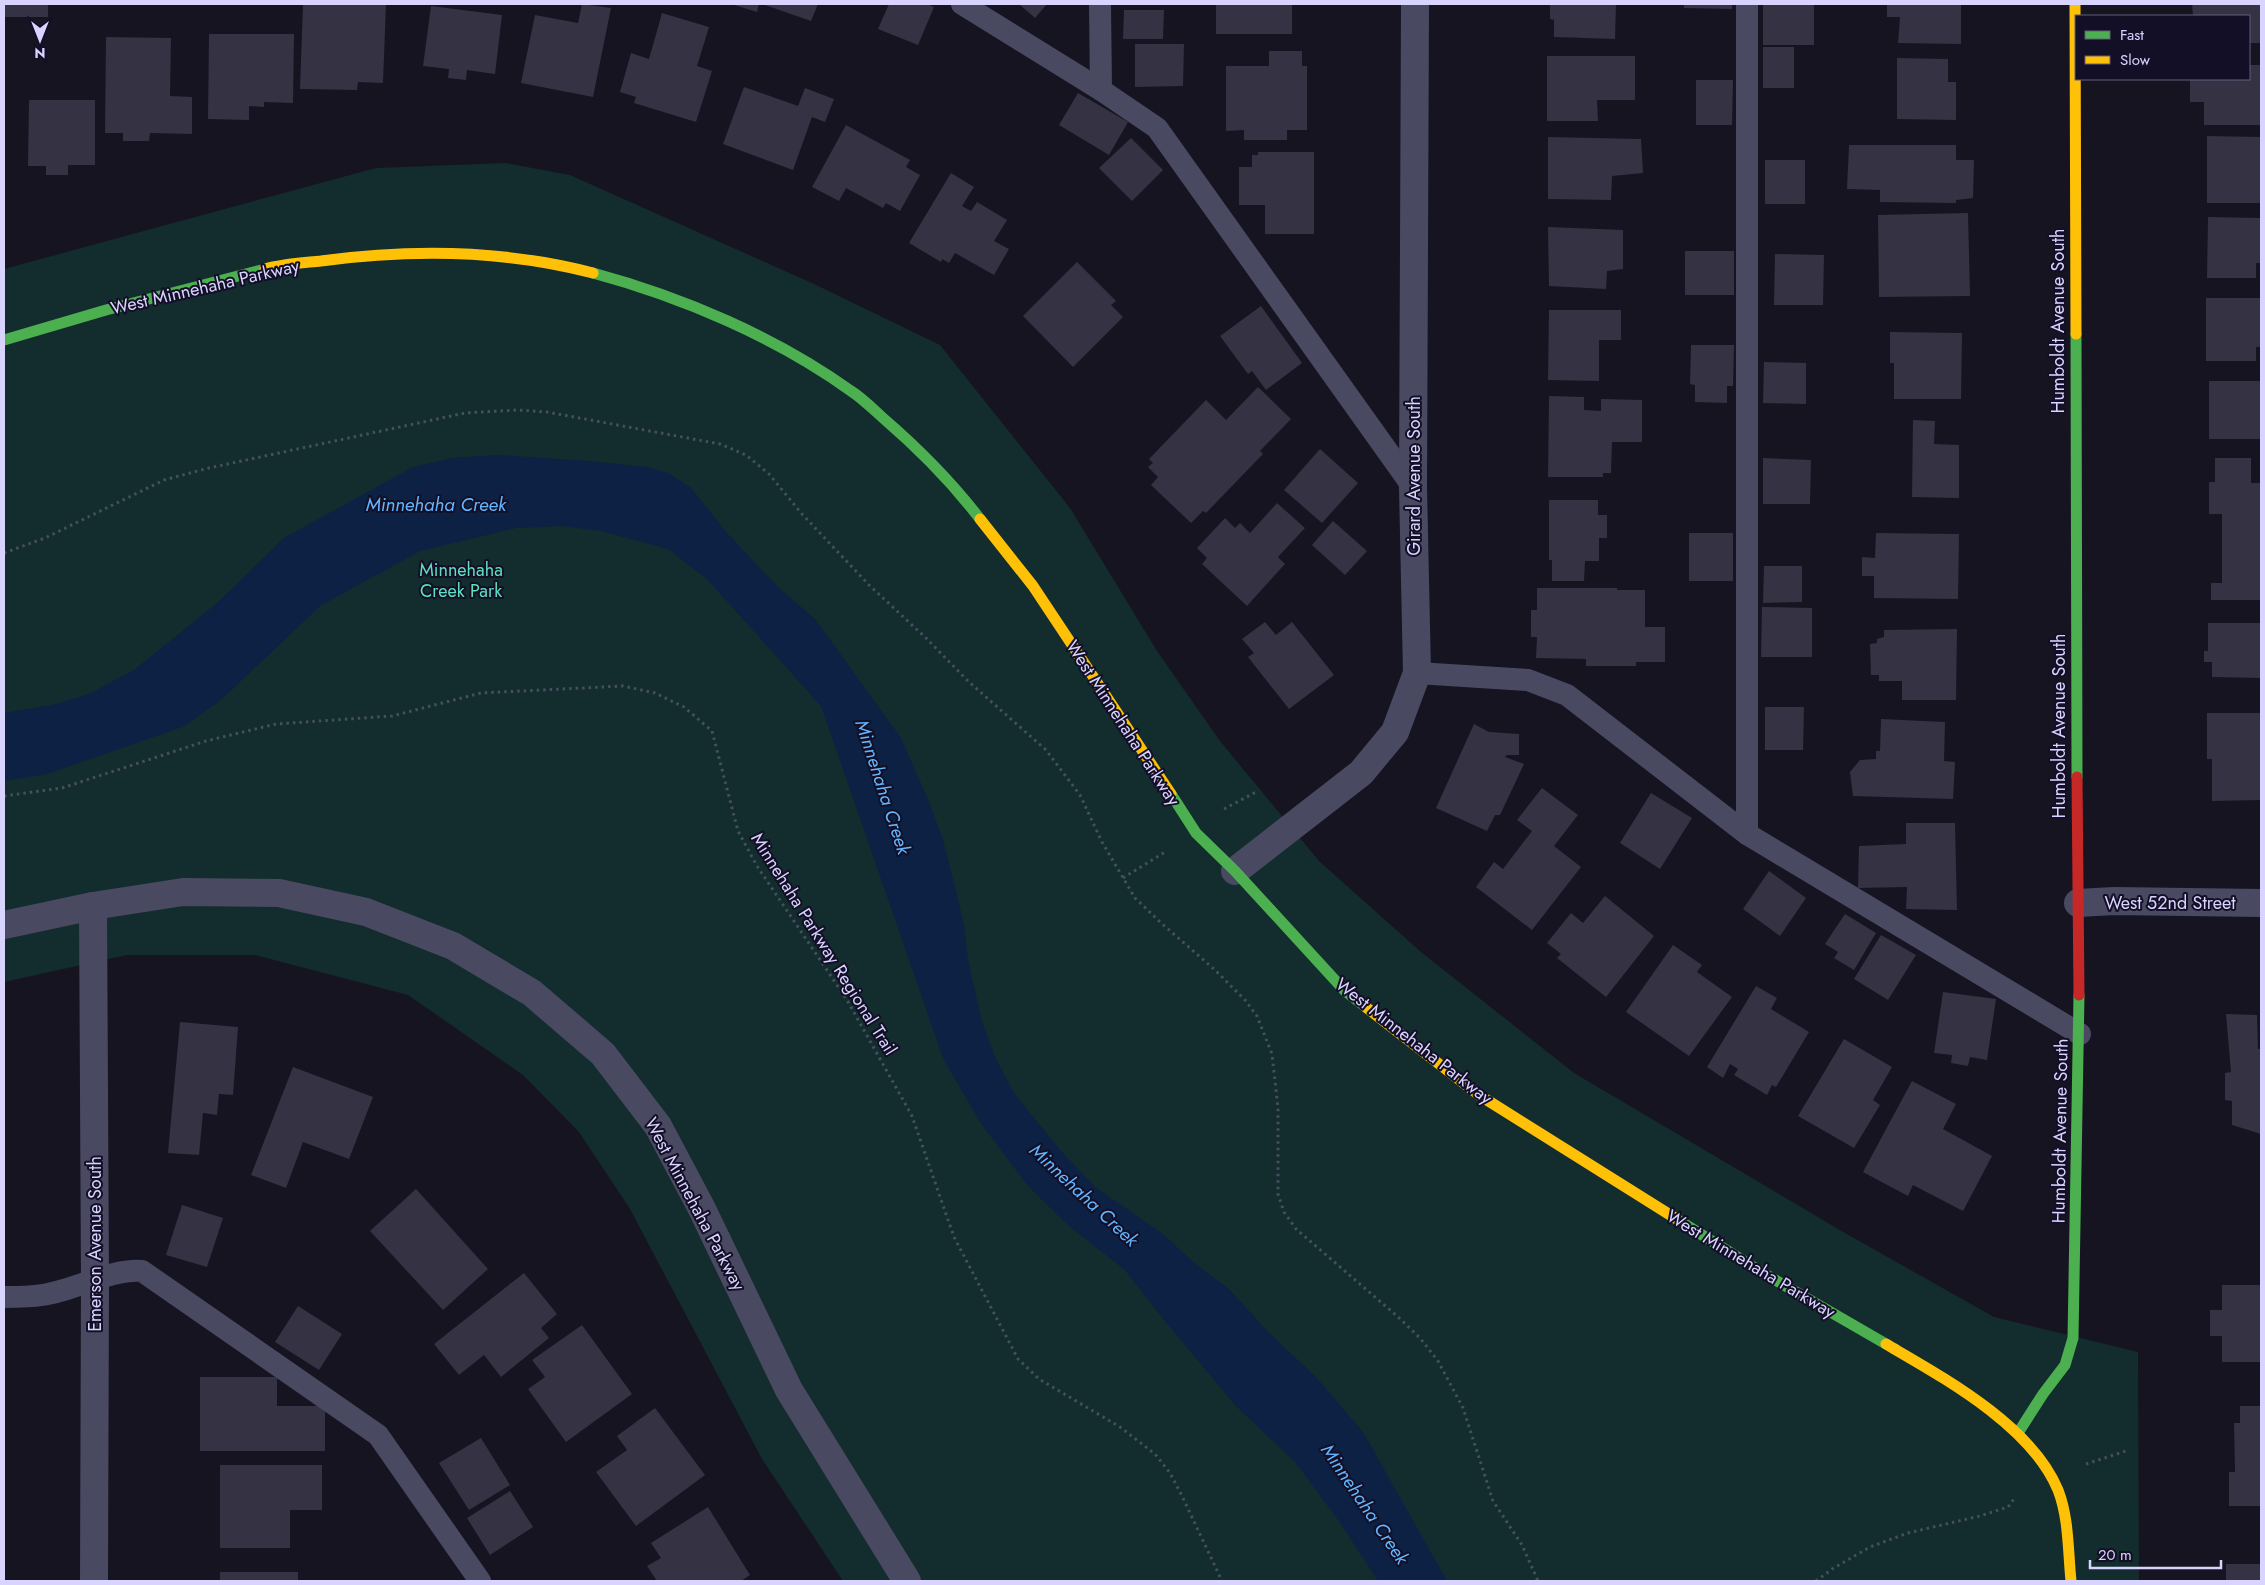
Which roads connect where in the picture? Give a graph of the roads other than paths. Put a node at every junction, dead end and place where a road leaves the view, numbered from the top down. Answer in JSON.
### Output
{"nodes":[{"id":1,"x":962,"y":4,"type":"edge"},
{"id":2,"x":1100,"y":4,"type":"edge"},
{"id":3,"x":1415,"y":4,"type":"edge"},
{"id":4,"x":1747,"y":4,"type":"edge"},
{"id":5,"x":2075,"y":80,"type":"edge"},
{"id":6,"x":1101,"y":90,"type":"junction"},
{"id":7,"x":4,"y":340,"type":"edge"},
{"id":8,"x":1414,"y":487,"type":"junction"},
{"id":9,"x":1417,"y":672,"type":"junction"},
{"id":10,"x":1747,"y":834,"type":"junction"},
{"id":11,"x":1235,"y":871,"type":"junction"},
{"id":12,"x":2078,"y":903,"type":"junction"},
{"id":13,"x":2261,"y":904,"type":"edge"},
{"id":14,"x":93,"y":906,"type":"junction"},
{"id":15,"x":4,"y":925,"type":"edge"},
{"id":16,"x":2080,"y":1034,"type":"junction"},
{"id":17,"x":95,"y":1281,"type":"junction"},
{"id":18,"x":4,"y":1297,"type":"edge"},
{"id":19,"x":2018,"y":1433,"type":"junction"},
{"id":20,"x":94,"y":1581,"type":"edge"},
{"id":21,"x":480,"y":1581,"type":"edge"},
{"id":22,"x":907,"y":1581,"type":"edge"},
{"id":23,"x":2070,"y":1581,"type":"edge"}],
"edges":[{"from":1,"to":6,"type":"lane"},
{"from":2,"to":6,"type":"lane"},
{"from":3,"to":8,"type":"street","name":"Girard Avenue South"},
{"from":4,"to":10,"type":"lane"},
{"from":5,"to":12,"type":"street","name":"Humboldt Avenue South"},
{"from":6,"to":8,"type":"lane"},
{"from":7,"to":11,"type":"street","name":"West Minnehaha Parkway"},
{"from":8,"to":9,"type":"street","name":"Girard Avenue South"},
{"from":9,"to":10,"type":"lane"},
{"from":9,"to":11,"type":"street","name":"Girard Avenue South"},
{"from":10,"to":16,"type":"lane"},
{"from":11,"to":19,"type":"street","name":"West Minnehaha Parkway"},
{"from":12,"to":13,"type":"street","name":"West 52nd Street"},
{"from":12,"to":16,"type":"street","name":"Humboldt Avenue South"},
{"from":14,"to":15,"type":"street","name":"West Minnehaha Parkway"},
{"from":14,"to":17,"type":"street","name":"Emerson Avenue South"},
{"from":14,"to":22,"type":"street","name":"West Minnehaha Parkway"},
{"from":16,"to":19,"type":"street","name":"Humboldt Avenue South"},
{"from":17,"to":18,"type":"lane"},
{"from":17,"to":20,"type":"street","name":"Emerson Avenue South"},
{"from":17,"to":21,"type":"lane"},
{"from":19,"to":23,"type":"street","name":"West Minnehaha Parkway"}]}
